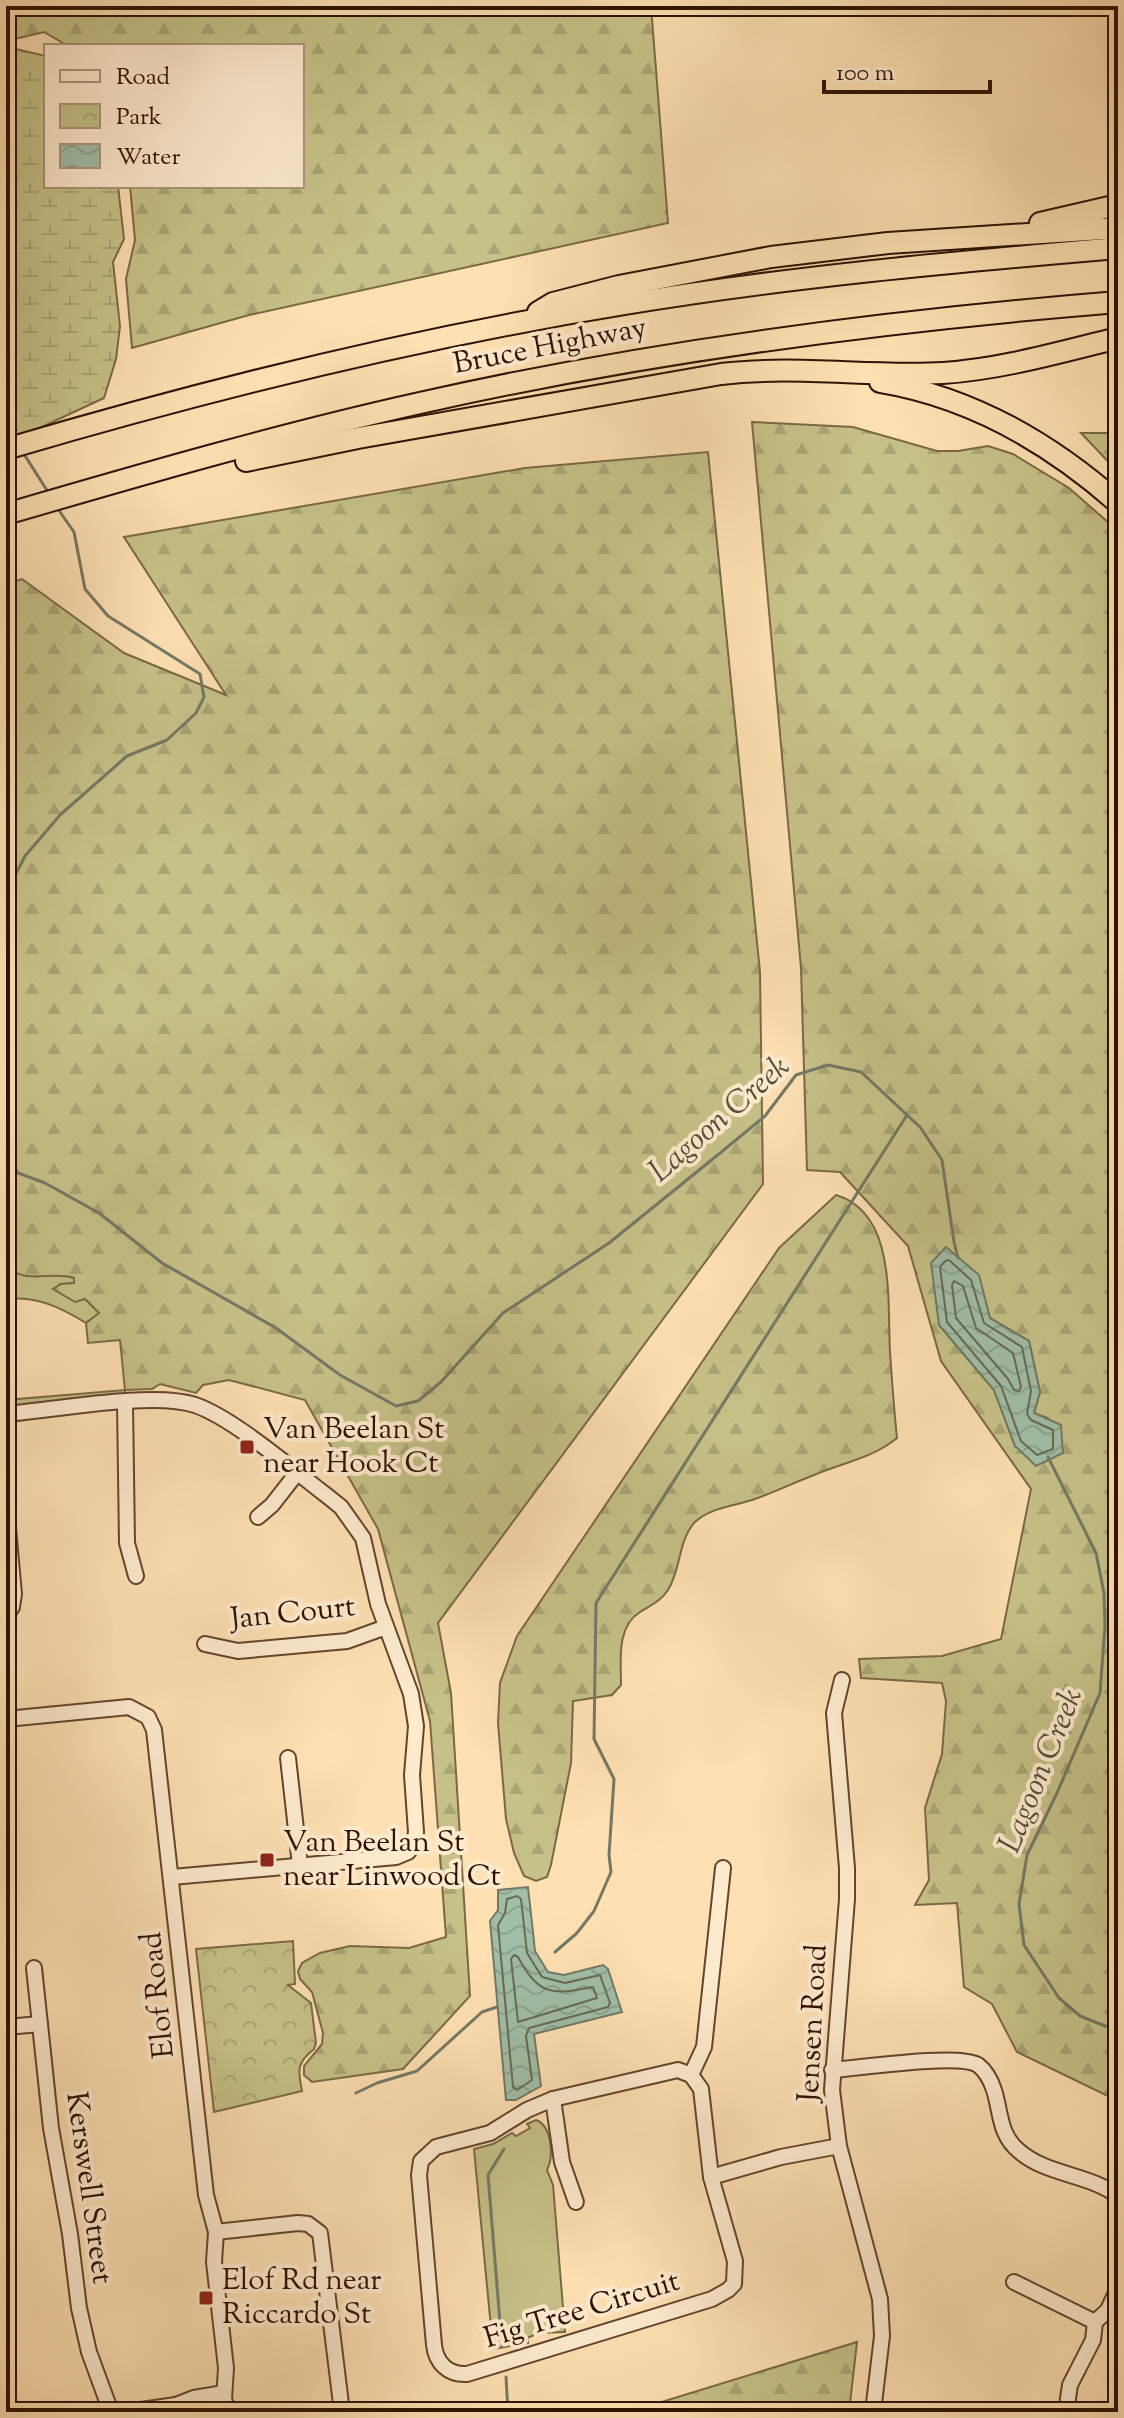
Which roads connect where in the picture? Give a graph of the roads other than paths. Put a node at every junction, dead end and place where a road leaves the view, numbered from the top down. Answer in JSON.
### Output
{"nodes":[{"id":1,"x":1118,"y":205,"type":"edge"},
{"id":2,"x":1118,"y":228,"type":"edge"},
{"id":3,"x":974,"y":237,"type":"junction"},
{"id":4,"x":1118,"y":248,"type":"edge"},
{"id":5,"x":1118,"y":302,"type":"edge"},
{"id":6,"x":525,"y":321,"type":"junction"},
{"id":7,"x":1118,"y":338,"type":"edge"},
{"id":8,"x":830,"y":370,"type":"junction"},
{"id":9,"x":6,"y":449,"type":"edge"},
{"id":10,"x":97,"y":488,"type":"junction"},
{"id":11,"x":1118,"y":503,"type":"edge"},
{"id":12,"x":6,"y":514,"type":"edge"},
{"id":13,"x":125,"y":1403,"type":"junction"},
{"id":14,"x":6,"y":1414,"type":"edge"},
{"id":15,"x":297,"y":1473,"type":"junction"},
{"id":16,"x":6,"y":1506,"type":"edge"},
{"id":17,"x":258,"y":1517,"type":"dead end"},
{"id":18,"x":136,"y":1576,"type":"dead end"},
{"id":19,"x":6,"y":1616,"type":"edge"},
{"id":20,"x":386,"y":1627,"type":"junction"},
{"id":21,"x":205,"y":1644,"type":"dead end"},
{"id":22,"x":842,"y":1680,"type":"dead end"},
{"id":23,"x":6,"y":1719,"type":"edge"},
{"id":24,"x":288,"y":1758,"type":"dead end"},
{"id":25,"x":300,"y":1865,"type":"junction"},
{"id":26,"x":723,"y":1868,"type":"dead end"},
{"id":27,"x":172,"y":1877,"type":"junction"},
{"id":28,"x":34,"y":1968,"type":"dead end"},
{"id":29,"x":40,"y":2024,"type":"junction"},
{"id":30,"x":6,"y":2027,"type":"edge"},
{"id":31,"x":832,"y":2070,"type":"junction"},
{"id":32,"x":691,"y":2075,"type":"junction"},
{"id":33,"x":553,"y":2099,"type":"junction"},
{"id":34,"x":839,"y":2146,"type":"junction"},
{"id":35,"x":711,"y":2177,"type":"junction"},
{"id":36,"x":1118,"y":2196,"type":"edge"},
{"id":37,"x":576,"y":2202,"type":"dead end"},
{"id":38,"x":216,"y":2232,"type":"junction"},
{"id":39,"x":1014,"y":2282,"type":"dead end"},
{"id":40,"x":1118,"y":2288,"type":"edge"},
{"id":41,"x":1095,"y":2322,"type":"junction"},
{"id":42,"x":226,"y":2403,"type":"edge"},
{"id":43,"x":111,"y":2412,"type":"edge"},
{"id":44,"x":127,"y":2412,"type":"edge"},
{"id":45,"x":342,"y":2412,"type":"edge"},
{"id":46,"x":873,"y":2412,"type":"edge"},
{"id":47,"x":1066,"y":2412,"type":"edge"}],
"edges":[{"from":1,"to":3,"type":"highway"},
{"from":2,"to":3,"type":"highway"},
{"from":3,"to":6,"type":"highway"},
{"from":4,"to":6,"type":"highway","name":"Bruce Highway"},
{"from":5,"to":10,"type":"highway","name":"Bruce Highway"},
{"from":6,"to":9,"type":"highway","name":"Bruce Highway"},
{"from":7,"to":8,"type":"highway"},
{"from":8,"to":10,"type":"highway"},
{"from":8,"to":11,"type":"highway"},
{"from":10,"to":12,"type":"highway","name":"Bruce Highway"},
{"from":13,"to":14,"type":"street"},
{"from":13,"to":15,"type":"street"},
{"from":13,"to":18,"type":"street"},
{"from":15,"to":17,"type":"street"},
{"from":15,"to":20,"type":"street"},
{"from":16,"to":19,"type":"street"},
{"from":20,"to":21,"type":"street","name":"Jan Court"},
{"from":20,"to":25,"type":"street"},
{"from":22,"to":31,"type":"street","name":"Jensen Road"},
{"from":23,"to":27,"type":"street","name":"Elof Road"},
{"from":24,"to":25,"type":"street"},
{"from":25,"to":27,"type":"street"},
{"from":26,"to":32,"type":"street"},
{"from":27,"to":38,"type":"street","name":"Elof Road"},
{"from":28,"to":29,"type":"street","name":"Kerswell Street"},
{"from":29,"to":30,"type":"street"},
{"from":29,"to":43,"type":"street","name":"Kerswell Street"},
{"from":31,"to":34,"type":"street","name":"Jensen Road"},
{"from":31,"to":36,"type":"street"},
{"from":32,"to":33,"type":"street","name":"Fig Tree Circuit"},
{"from":32,"to":35,"type":"street","name":"Fig Tree Circuit"},
{"from":33,"to":35,"type":"street","name":"Fig Tree Circuit"},
{"from":33,"to":37,"type":"street"},
{"from":34,"to":35,"type":"street"},
{"from":34,"to":46,"type":"street","name":"Jensen Road"},
{"from":38,"to":42,"type":"street","name":"Elof Road"},
{"from":38,"to":45,"type":"street"},
{"from":39,"to":41,"type":"street"},
{"from":40,"to":41,"type":"street"},
{"from":41,"to":47,"type":"street"},
{"from":42,"to":44,"type":"street"}]}
